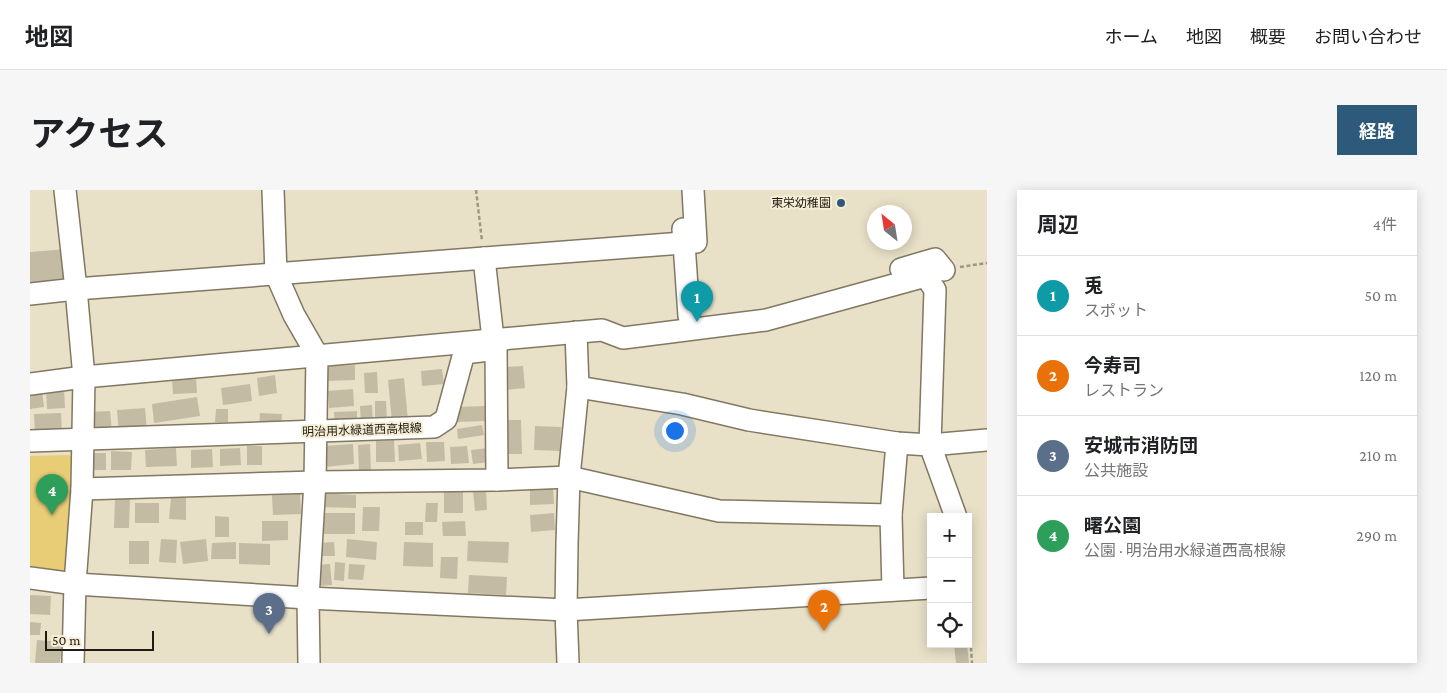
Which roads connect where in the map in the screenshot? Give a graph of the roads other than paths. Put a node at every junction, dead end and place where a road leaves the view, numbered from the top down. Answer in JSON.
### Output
{"nodes":[{"id":1,"x":66,"y":190,"type":"edge"},
{"id":2,"x":273,"y":190,"type":"edge"},
{"id":3,"x":681,"y":190,"type":"edge"},
{"id":4,"x":693,"y":190,"type":"edge"},
{"id":5,"x":683,"y":243,"type":"junction"},
{"id":6,"x":484,"y":258,"type":"junction"},
{"id":7,"x":935,"y":273,"type":"junction"},
{"id":8,"x":276,"y":274,"type":"junction"},
{"id":9,"x":76,"y":289,"type":"junction"},
{"id":10,"x":30,"y":294,"type":"edge"},
{"id":11,"x":690,"y":316,"type":"junction"},
{"id":12,"x":614,"y":334,"type":"junction"},
{"id":13,"x":576,"y":337,"type":"junction"},
{"id":14,"x":494,"y":344,"type":"junction"},
{"id":15,"x":317,"y":355,"type":"junction"},
{"id":16,"x":84,"y":377,"type":"junction"},
{"id":17,"x":30,"y":384,"type":"edge"},
{"id":18,"x":578,"y":386,"type":"junction"},
{"id":19,"x":316,"y":431,"type":"junction"},
{"id":20,"x":987,"y":440,"type":"edge"},
{"id":21,"x":30,"y":441,"type":"edge"},
{"id":22,"x":896,"y":444,"type":"junction"},
{"id":23,"x":82,"y":445,"type":"junction"},
{"id":24,"x":930,"y":445,"type":"junction"},
{"id":25,"x":30,"y":453,"type":"edge"},
{"id":26,"x":570,"y":476,"type":"junction"},
{"id":27,"x":497,"y":480,"type":"junction"},
{"id":28,"x":315,"y":482,"type":"junction"},
{"id":29,"x":82,"y":489,"type":"junction"},
{"id":30,"x":955,"y":513,"type":"edge"},
{"id":31,"x":890,"y":515,"type":"junction"},
{"id":32,"x":30,"y":578,"type":"edge"},
{"id":33,"x":75,"y":584,"type":"junction"},
{"id":34,"x":927,"y":588,"type":"edge"},
{"id":35,"x":893,"y":590,"type":"junction"},
{"id":36,"x":308,"y":598,"type":"junction"},
{"id":37,"x":566,"y":610,"type":"junction"},
{"id":38,"x":73,"y":663,"type":"edge"},
{"id":39,"x":309,"y":663,"type":"edge"},
{"id":40,"x":568,"y":663,"type":"edge"}],
"edges":[{"from":1,"to":9,"type":"street"},
{"from":2,"to":8,"type":"street"},
{"from":3,"to":5,"type":"street"},
{"from":4,"to":5,"type":"street"},
{"from":5,"to":6,"type":"street"},
{"from":5,"to":11,"type":"street"},
{"from":6,"to":8,"type":"street"},
{"from":6,"to":14,"type":"street"},
{"from":7,"to":11,"type":"street","name":"明治用水緑道西高根線"},
{"from":7,"to":12,"type":"street"},
{"from":7,"to":24,"type":"street"},
{"from":8,"to":9,"type":"street"},
{"from":8,"to":15,"type":"street"},
{"from":9,"to":10,"type":"street"},
{"from":9,"to":16,"type":"street"},
{"from":11,"to":12,"type":"street","name":"明治用水緑道西高根線"},
{"from":12,"to":13,"type":"street","name":"明治用水緑道西高根線"},
{"from":13,"to":14,"type":"street","name":"明治用水緑道西高根線"},
{"from":13,"to":18,"type":"street"},
{"from":14,"to":15,"type":"street"},
{"from":14,"to":19,"type":"street","name":"明治用水緑道西高根線"},
{"from":14,"to":27,"type":"street"},
{"from":15,"to":16,"type":"street"},
{"from":15,"to":19,"type":"street"},
{"from":16,"to":17,"type":"street"},
{"from":16,"to":23,"type":"street"},
{"from":18,"to":22,"type":"street"},
{"from":18,"to":26,"type":"street"},
{"from":19,"to":23,"type":"street","name":"明治用水緑道西高根線"},
{"from":19,"to":28,"type":"street"},
{"from":20,"to":24,"type":"street"},
{"from":21,"to":23,"type":"street","name":"明治用水緑道西高根線"},
{"from":22,"to":24,"type":"street"},
{"from":22,"to":31,"type":"street"},
{"from":23,"to":25,"type":"street"},
{"from":23,"to":29,"type":"street"},
{"from":24,"to":30,"type":"street"},
{"from":26,"to":27,"type":"street"},
{"from":26,"to":31,"type":"street"},
{"from":26,"to":37,"type":"street"},
{"from":27,"to":28,"type":"street"},
{"from":28,"to":29,"type":"street"},
{"from":28,"to":36,"type":"street"},
{"from":29,"to":33,"type":"street"},
{"from":31,"to":35,"type":"street"},
{"from":32,"to":33,"type":"street"},
{"from":33,"to":36,"type":"street"},
{"from":33,"to":38,"type":"street"},
{"from":34,"to":35,"type":"street"},
{"from":35,"to":37,"type":"street"},
{"from":36,"to":37,"type":"street"},
{"from":36,"to":39,"type":"street"},
{"from":37,"to":40,"type":"street"}]}
